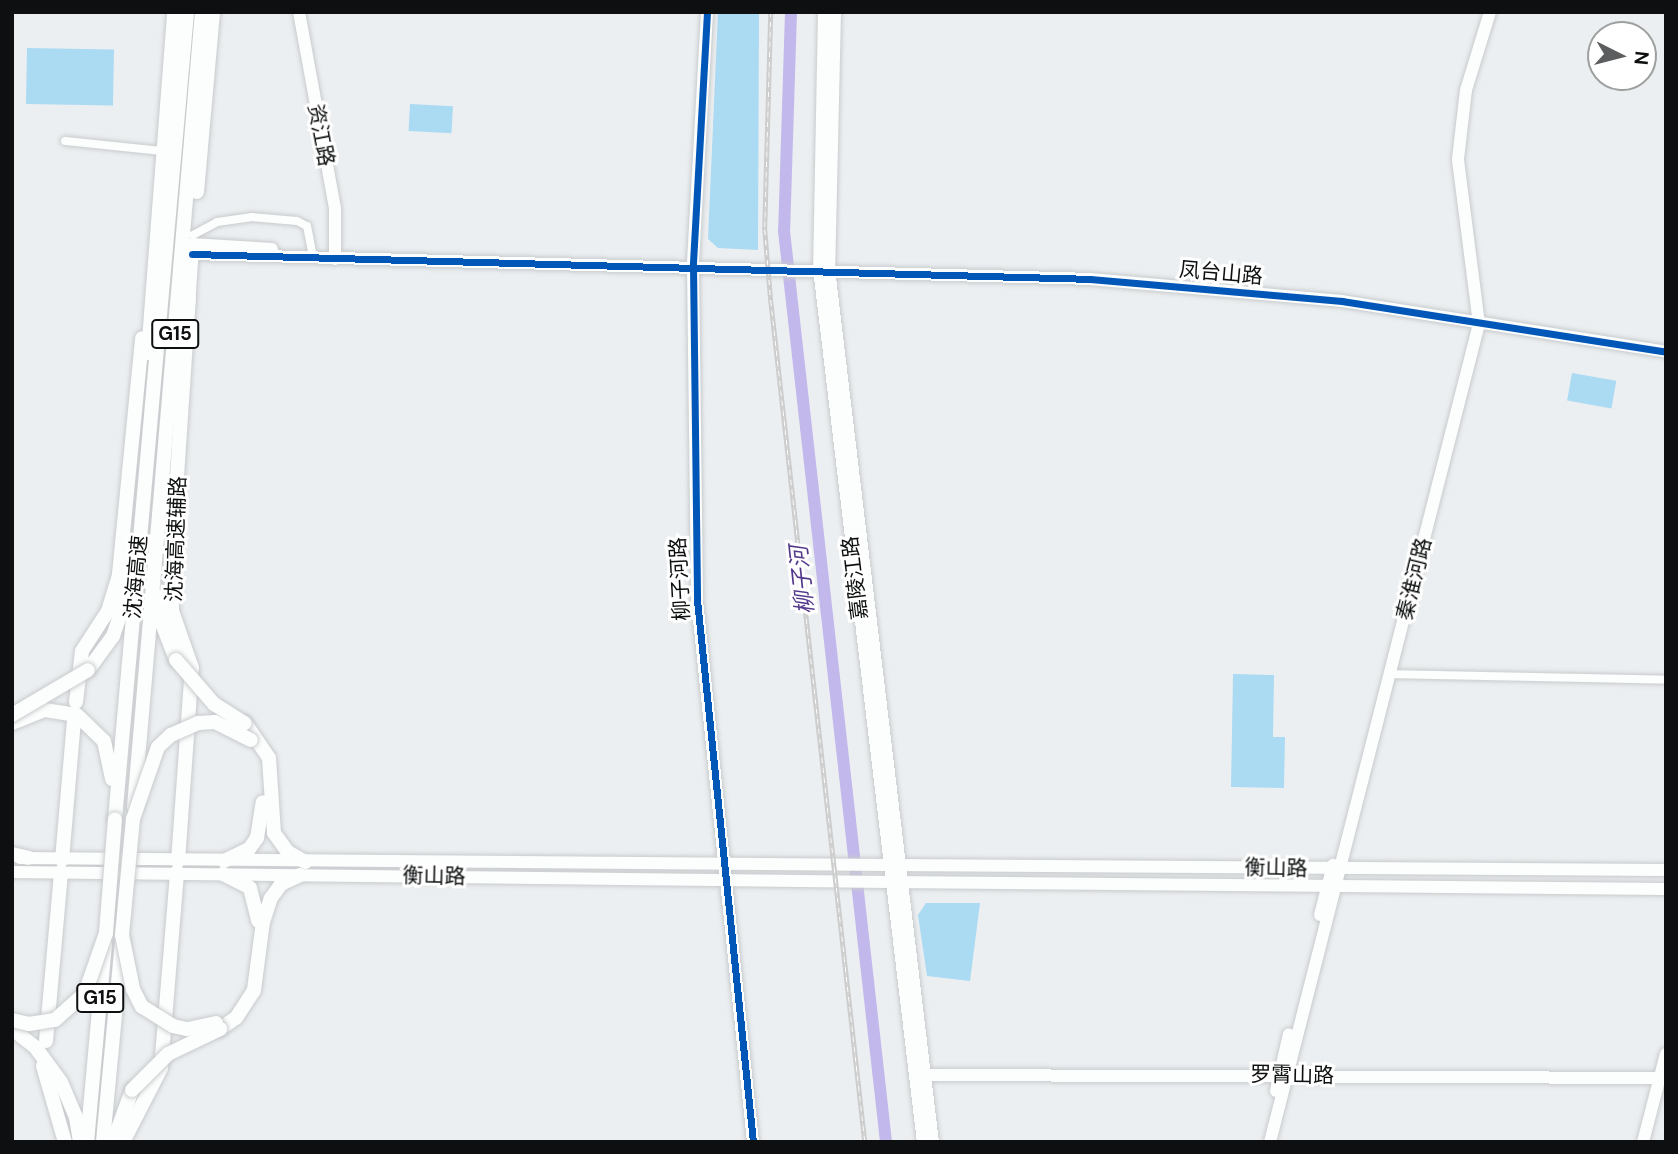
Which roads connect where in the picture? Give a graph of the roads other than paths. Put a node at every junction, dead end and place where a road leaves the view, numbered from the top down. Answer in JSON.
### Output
{"nodes":[{"id":1,"x":174,"y":12,"type":"edge"},
{"id":2,"x":187,"y":12,"type":"edge"},
{"id":3,"x":202,"y":12,"type":"edge"},
{"id":4,"x":213,"y":12,"type":"edge"},
{"id":5,"x":299,"y":12,"type":"edge"},
{"id":6,"x":707,"y":12,"type":"edge"},
{"id":7,"x":824,"y":12,"type":"edge"},
{"id":8,"x":835,"y":12,"type":"edge"},
{"id":9,"x":1483,"y":12,"type":"edge"},
{"id":10,"x":1490,"y":12,"type":"edge"},
{"id":11,"x":65,"y":141,"type":"dead end"},
{"id":12,"x":162,"y":151,"type":"junction"},
{"id":13,"x":192,"y":244,"type":"junction"},
{"id":14,"x":312,"y":251,"type":"junction"},
{"id":15,"x":334,"y":256,"type":"junction"},
{"id":16,"x":694,"y":262,"type":"junction"},
{"id":17,"x":819,"y":265,"type":"junction"},
{"id":18,"x":150,"y":292,"type":"junction"},
{"id":19,"x":189,"y":298,"type":"junction"},
{"id":20,"x":1475,"y":321,"type":"junction"},
{"id":21,"x":1666,"y":345,"type":"edge"},
{"id":22,"x":1666,"y":352,"type":"edge"},
{"id":23,"x":145,"y":473,"type":"junction"},
{"id":24,"x":162,"y":475,"type":"junction"},
{"id":25,"x":141,"y":525,"type":"junction"},
{"id":26,"x":158,"y":528,"type":"junction"},
{"id":27,"x":1390,"y":674,"type":"junction"},
{"id":28,"x":1666,"y":680,"type":"edge"},
{"id":29,"x":76,"y":702,"type":"dead end"},
{"id":30,"x":12,"y":715,"type":"edge"},
{"id":31,"x":74,"y":720,"type":"dead end"},
{"id":32,"x":12,"y":723,"type":"edge"},
{"id":33,"x":116,"y":819,"type":"junction"},
{"id":34,"x":134,"y":819,"type":"junction"},
{"id":35,"x":12,"y":856,"type":"edge"},
{"id":36,"x":723,"y":864,"type":"junction"},
{"id":37,"x":28,"y":865,"type":"junction"},
{"id":38,"x":881,"y":865,"type":"junction"},
{"id":39,"x":901,"y":865,"type":"junction"},
{"id":40,"x":62,"y":866,"type":"junction"},
{"id":41,"x":178,"y":867,"type":"junction"},
{"id":42,"x":224,"y":867,"type":"junction"},
{"id":43,"x":302,"y":868,"type":"junction"},
{"id":44,"x":1337,"y":868,"type":"junction"},
{"id":45,"x":1666,"y":870,"type":"edge"},
{"id":46,"x":12,"y":872,"type":"edge"},
{"id":47,"x":725,"y":880,"type":"junction"},
{"id":48,"x":883,"y":881,"type":"junction"},
{"id":49,"x":903,"y":882,"type":"junction"},
{"id":50,"x":1333,"y":885,"type":"junction"},
{"id":51,"x":1666,"y":889,"type":"edge"},
{"id":52,"x":106,"y":933,"type":"junction"},
{"id":53,"x":122,"y":935,"type":"junction"},
{"id":54,"x":12,"y":1020,"type":"edge"},
{"id":55,"x":218,"y":1026,"type":"junction"},
{"id":56,"x":12,"y":1029,"type":"edge"},
{"id":57,"x":46,"y":1041,"type":"dead end"},
{"id":58,"x":1666,"y":1054,"type":"edge"},
{"id":59,"x":43,"y":1066,"type":"dead end"},
{"id":60,"x":924,"y":1074,"type":"junction"},
{"id":61,"x":1283,"y":1075,"type":"junction"},
{"id":62,"x":1660,"y":1078,"type":"junction"},
{"id":63,"x":65,"y":1142,"type":"edge"},
{"id":64,"x":80,"y":1142,"type":"edge"},
{"id":65,"x":87,"y":1142,"type":"edge"},
{"id":66,"x":103,"y":1142,"type":"edge"},
{"id":67,"x":113,"y":1142,"type":"edge"},
{"id":68,"x":123,"y":1142,"type":"edge"},
{"id":69,"x":753,"y":1142,"type":"edge"},
{"id":70,"x":923,"y":1142,"type":"edge"},
{"id":71,"x":933,"y":1142,"type":"edge"},
{"id":72,"x":1263,"y":1142,"type":"edge"},
{"id":73,"x":1270,"y":1142,"type":"edge"},
{"id":74,"x":1643,"y":1142,"type":"edge"}],
"edges":[{"from":1,"to":12,"type":"highway"},
{"from":2,"to":23,"type":"highway","name":"沈海高速","number":"G15"},
{"from":3,"to":24,"type":"highway","name":"沈海高速","number":"G15"},
{"from":4,"to":13,"type":"highway"},
{"from":5,"to":15,"type":"main road","name":"资江路"},
{"from":6,"to":16,"type":"main road","name":"柳子河路"},
{"from":7,"to":17,"type":"main road","name":"嘉陵江路"},
{"from":8,"to":17,"type":"main road","name":"嘉陵江路"},
{"from":9,"to":20,"type":"main road","name":"秦淮河路"},
{"from":10,"to":20,"type":"main road","name":"秦淮河路"},
{"from":11,"to":12,"type":"street"},
{"from":12,"to":18,"type":"highway"},
{"from":13,"to":14,"type":"main road"},
{"from":13,"to":14,"type":"street"},
{"from":13,"to":15,"type":"main road"},
{"from":13,"to":19,"type":"highway"},
{"from":14,"to":15,"type":"main road"},
{"from":15,"to":16,"type":"main road","name":"凤台山路"},
{"from":16,"to":17,"type":"main road","name":"凤台山路"},
{"from":16,"to":36,"type":"main road","name":"柳子河路"},
{"from":17,"to":20,"type":"main road","name":"凤台山路"},
{"from":17,"to":38,"type":"main road","name":"嘉陵江路"},
{"from":17,"to":39,"type":"main road","name":"嘉陵江路"},
{"from":18,"to":23,"type":"highway"},
{"from":18,"to":29,"type":"highway"},
{"from":19,"to":24,"type":"highway"},
{"from":19,"to":41,"type":"highway","name":"沈海高速辅路"},
{"from":20,"to":21,"type":"main road","name":"凤台山路"},
{"from":20,"to":22,"type":"main road","name":"凤台山路"},
{"from":20,"to":27,"type":"main road","name":"秦淮河路"},
{"from":20,"to":44,"type":"main road","name":"秦淮河路"},
{"from":23,"to":25,"type":"highway","name":"沈海高速","number":"G15"},
{"from":24,"to":26,"type":"highway","name":"沈海高速","number":"G15"},
{"from":25,"to":30,"type":"highway","bridge":true},
{"from":25,"to":33,"type":"highway","name":"沈海高速","number":"G15"},
{"from":26,"to":34,"type":"highway","name":"沈海高速","number":"G15","bridge":true},
{"from":26,"to":43,"type":"highway","bridge":true},
{"from":27,"to":28,"type":"street"},
{"from":27,"to":44,"type":"main road","name":"秦淮河路"},
{"from":31,"to":40,"type":"highway"},
{"from":32,"to":33,"type":"highway"},
{"from":33,"to":52,"type":"highway","name":"沈海高速","number":"G15","bridge":true},
{"from":34,"to":42,"type":"highway","bridge":true},
{"from":34,"to":53,"type":"highway","name":"沈海高速","number":"G15","bridge":true},
{"from":35,"to":37,"type":"highway"},
{"from":36,"to":38,"type":"main road","name":"衡山路"},
{"from":36,"to":43,"type":"main road","name":"衡山路"},
{"from":36,"to":47,"type":"main road","name":"柳子河路"},
{"from":37,"to":40,"type":"main road"},
{"from":37,"to":46,"type":"main road"},
{"from":38,"to":39,"type":"main road","name":"衡山路"},
{"from":38,"to":48,"type":"main road","name":"嘉陵江路"},
{"from":39,"to":44,"type":"main road","name":"衡山路"},
{"from":39,"to":49,"type":"main road","name":"嘉陵江路"},
{"from":40,"to":41,"type":"main road"},
{"from":40,"to":57,"type":"highway"},
{"from":41,"to":42,"type":"main road"},
{"from":41,"to":68,"type":"highway","name":"沈海高速辅路"},
{"from":42,"to":43,"type":"main road"},
{"from":42,"to":55,"type":"highway"},
{"from":43,"to":47,"type":"main road","name":"衡山路"},
{"from":43,"to":55,"type":"highway"},
{"from":44,"to":45,"type":"main road","name":"衡山路"},
{"from":44,"to":50,"type":"main road","name":"秦淮河路"},
{"from":47,"to":48,"type":"main road","name":"衡山路"},
{"from":47,"to":69,"type":"main road","name":"柳子河路"},
{"from":48,"to":49,"type":"main road","name":"衡山路"},
{"from":48,"to":70,"type":"main road","name":"嘉陵江路"},
{"from":49,"to":50,"type":"main road","name":"衡山路"},
{"from":49,"to":60,"type":"main road","name":"嘉陵江路"},
{"from":50,"to":51,"type":"main road","name":"衡山路"},
{"from":50,"to":61,"type":"main road","name":"秦淮河路"},
{"from":52,"to":54,"type":"highway","bridge":true},
{"from":52,"to":65,"type":"highway","name":"沈海高速","number":"G15","bridge":true},
{"from":53,"to":55,"type":"highway","bridge":true},
{"from":53,"to":66,"type":"highway","name":"沈海高速","number":"G15","bridge":true},
{"from":55,"to":67,"type":"highway","bridge":true},
{"from":56,"to":64,"type":"highway"},
{"from":58,"to":62,"type":"main road"},
{"from":59,"to":63,"type":"highway"},
{"from":60,"to":61,"type":"main road","name":"罗霄山路"},
{"from":60,"to":71,"type":"main road","name":"嘉陵江路"},
{"from":61,"to":62,"type":"main road","name":"罗霄山路"},
{"from":61,"to":72,"type":"main road","name":"秦淮河路"},
{"from":61,"to":73,"type":"main road","name":"秦淮河路"},
{"from":62,"to":74,"type":"main road"}]}
